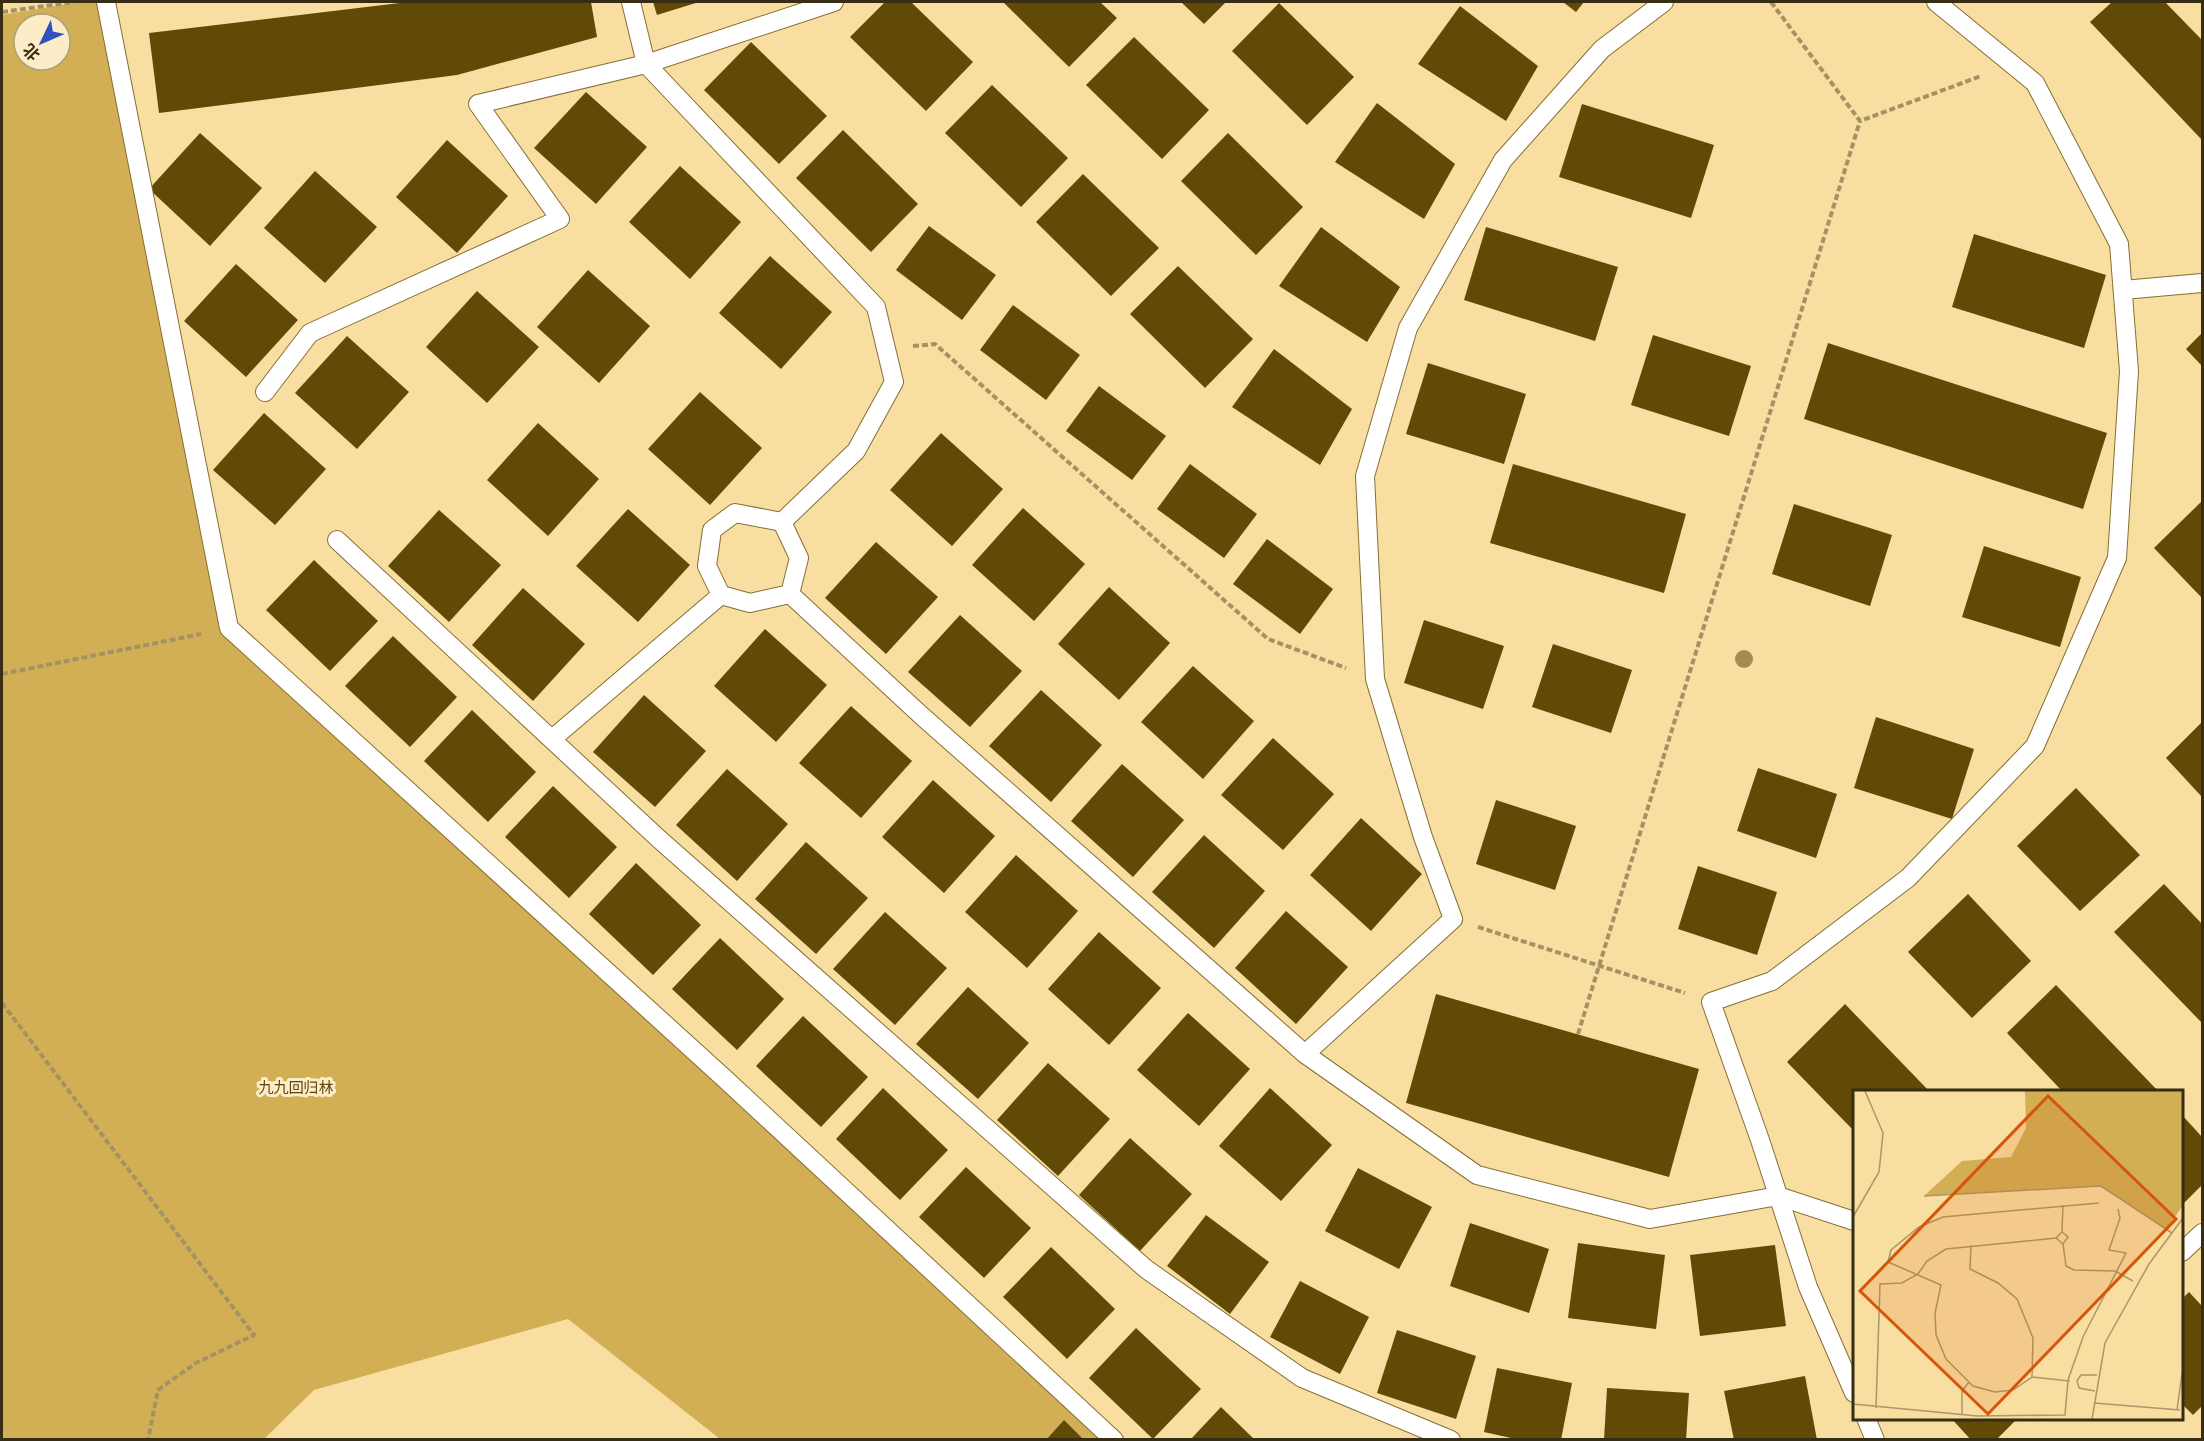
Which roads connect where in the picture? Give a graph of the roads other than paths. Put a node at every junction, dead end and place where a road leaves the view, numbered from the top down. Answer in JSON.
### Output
{"nodes":[{"id":1,"x":106,"y":2,"type":"edge"},
{"id":2,"x":631,"y":2,"type":"edge"},
{"id":3,"x":834,"y":2,"type":"edge"},
{"id":4,"x":1664,"y":2,"type":"edge"},
{"id":5,"x":1935,"y":2,"type":"edge"},
{"id":6,"x":646,"y":63,"type":"junction"},
{"id":7,"x":2202,"y":283,"type":"edge"},
{"id":8,"x":2123,"y":290,"type":"junction"},
{"id":9,"x":265,"y":392,"type":"dead end"},
{"id":10,"x":782,"y":522,"type":"junction"},
{"id":11,"x":337,"y":540,"type":"dead end"},
{"id":12,"x":790,"y":594,"type":"junction"},
{"id":13,"x":721,"y":595,"type":"junction"},
{"id":14,"x":552,"y":739,"type":"junction"},
{"id":15,"x":1305,"y":1054,"type":"junction"},
{"id":16,"x":1778,"y":1196,"type":"junction"},
{"id":17,"x":1853,"y":1221,"type":"edge"},
{"id":18,"x":2202,"y":1233,"type":"edge"},
{"id":19,"x":2183,"y":1250,"type":"edge"},
{"id":20,"x":1853,"y":1391,"type":"edge"},
{"id":21,"x":1866,"y":1420,"type":"edge"},
{"id":22,"x":1114,"y":1440,"type":"edge"},
{"id":23,"x":1451,"y":1440,"type":"edge"},
{"id":24,"x":1875,"y":1440,"type":"edge"}],
"edges":[{"from":1,"to":22,"type":"lane"},
{"from":2,"to":6,"type":"lane"},
{"from":3,"to":6,"type":"lane"},
{"from":4,"to":15,"type":"lane"},
{"from":5,"to":8,"type":"lane"},
{"from":6,"to":9,"type":"lane"},
{"from":6,"to":10,"type":"lane"},
{"from":7,"to":8,"type":"lane"},
{"from":8,"to":16,"type":"lane"},
{"from":10,"to":12,"type":"lane"},
{"from":10,"to":13,"type":"lane"},
{"from":11,"to":14,"type":"lane"},
{"from":12,"to":13,"type":"lane"},
{"from":12,"to":15,"type":"lane"},
{"from":13,"to":14,"type":"lane"},
{"from":14,"to":23,"type":"lane"},
{"from":15,"to":16,"type":"lane"},
{"from":16,"to":17,"type":"lane"},
{"from":16,"to":20,"type":"lane"},
{"from":18,"to":19,"type":"lane"},
{"from":21,"to":24,"type":"lane"}]}
